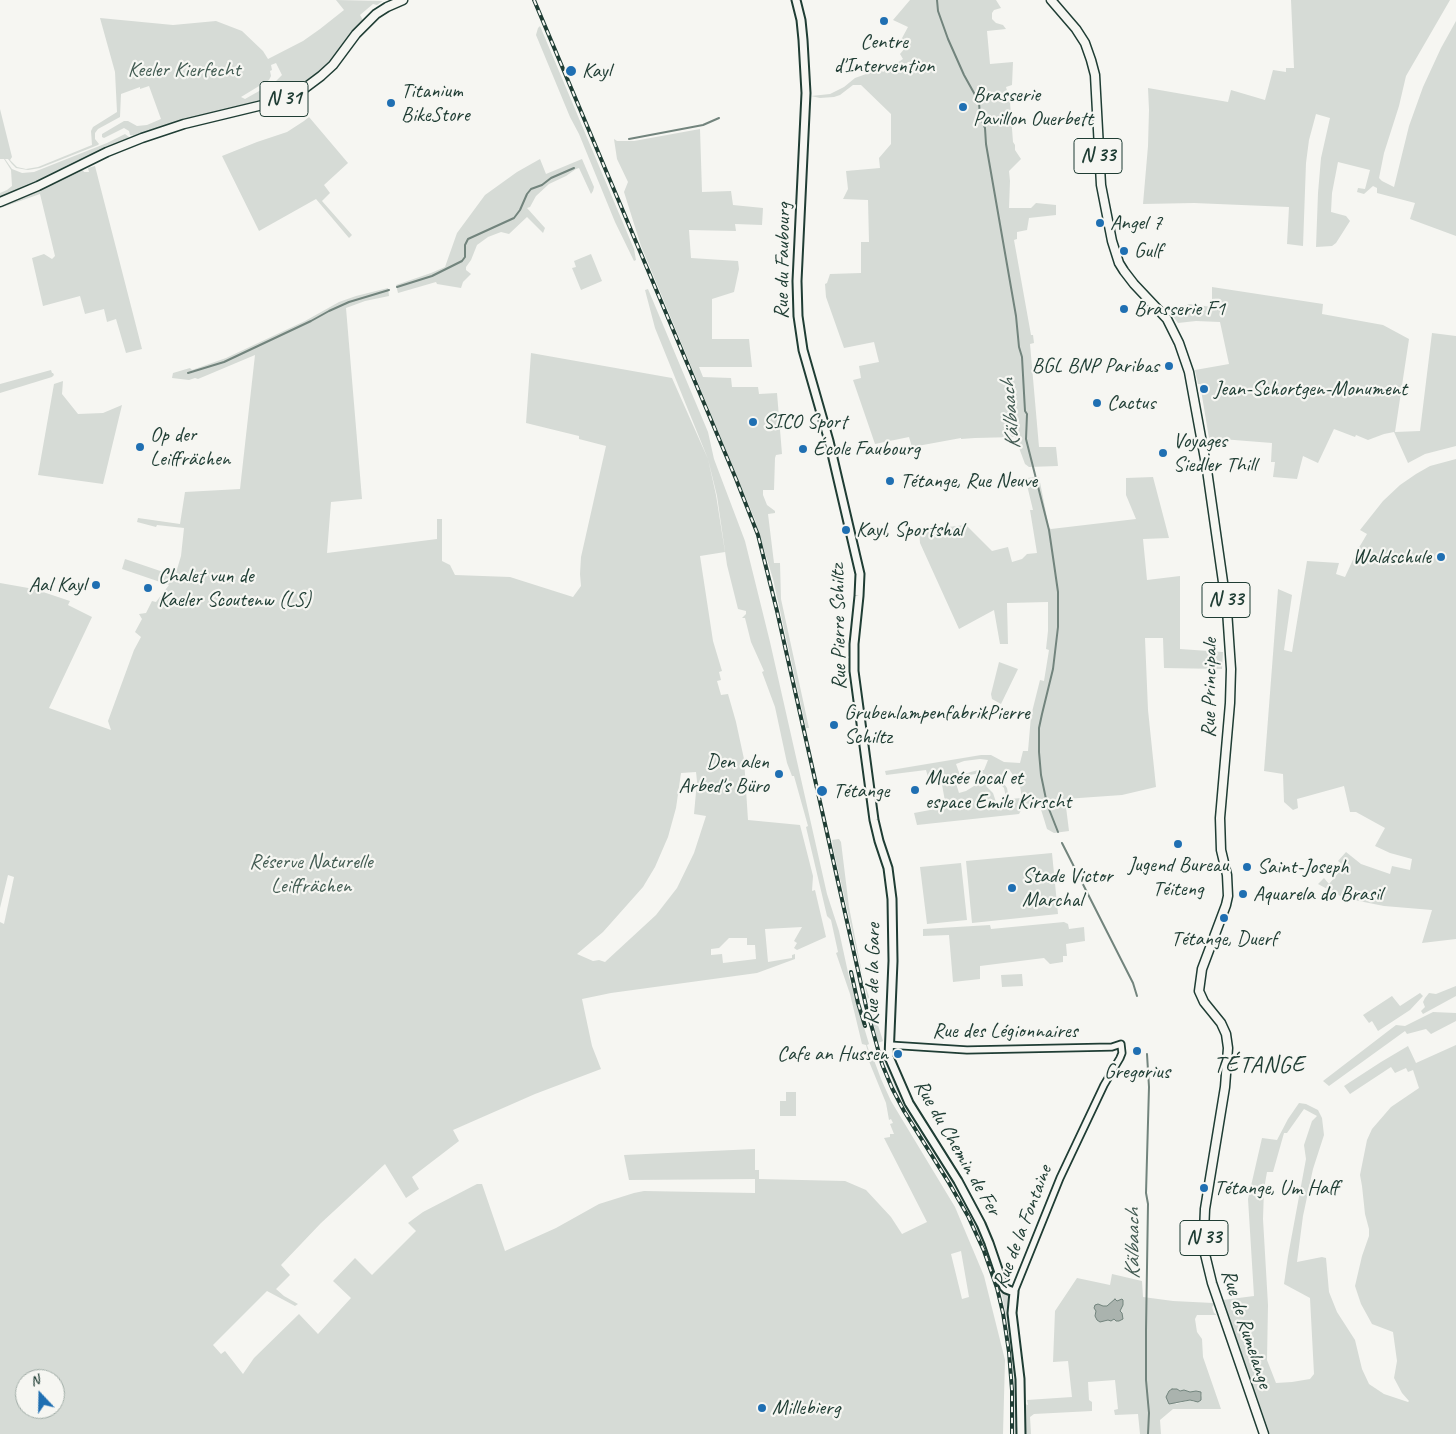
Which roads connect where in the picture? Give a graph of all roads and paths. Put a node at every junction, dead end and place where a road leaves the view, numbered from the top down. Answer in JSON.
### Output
{"nodes":[{"id":1,"x":403,"y":0,"type":"edge"},
{"id":2,"x":796,"y":0,"type":"edge"},
{"id":3,"x":1051,"y":0,"type":"edge"},
{"id":4,"x":0,"y":202,"type":"edge"},
{"id":5,"x":842,"y":498,"type":"joint"},
{"id":6,"x":892,"y":903,"type":"joint"},
{"id":7,"x":1204,"y":1002,"type":"joint"},
{"id":8,"x":1121,"y":1044,"type":"joint"},
{"id":9,"x":889,"y":1045,"type":"junction"},
{"id":10,"x":1014,"y":1292,"type":"junction"},
{"id":11,"x":1021,"y":1434,"type":"edge"},
{"id":12,"x":1264,"y":1434,"type":"edge"}],
"edges":[{"from":1,"to":4,"type":"main road","number":"N 31"},
{"from":2,"to":5,"type":"main road","name":"Rue du Faubourg"},
{"from":3,"to":7,"type":"main road","name":"Rue Principale","number":"N 33"},
{"from":5,"to":6,"type":"main road","name":"Rue Pierre Schiltz"},
{"from":6,"to":9,"type":"main road","name":"Rue de la Gare"},
{"from":7,"to":12,"type":"main road","name":"Rue de Rumelange","number":"N 33"},
{"from":8,"to":9,"type":"street","name":"Rue des Légionnaires"},
{"from":8,"to":10,"type":"street","name":"Rue de la Fontaine"},
{"from":9,"to":10,"type":"main road","name":"Rue du Chemin de Fer"},
{"from":10,"to":11,"type":"main road","name":"Rue de la Fontaine"}]}
